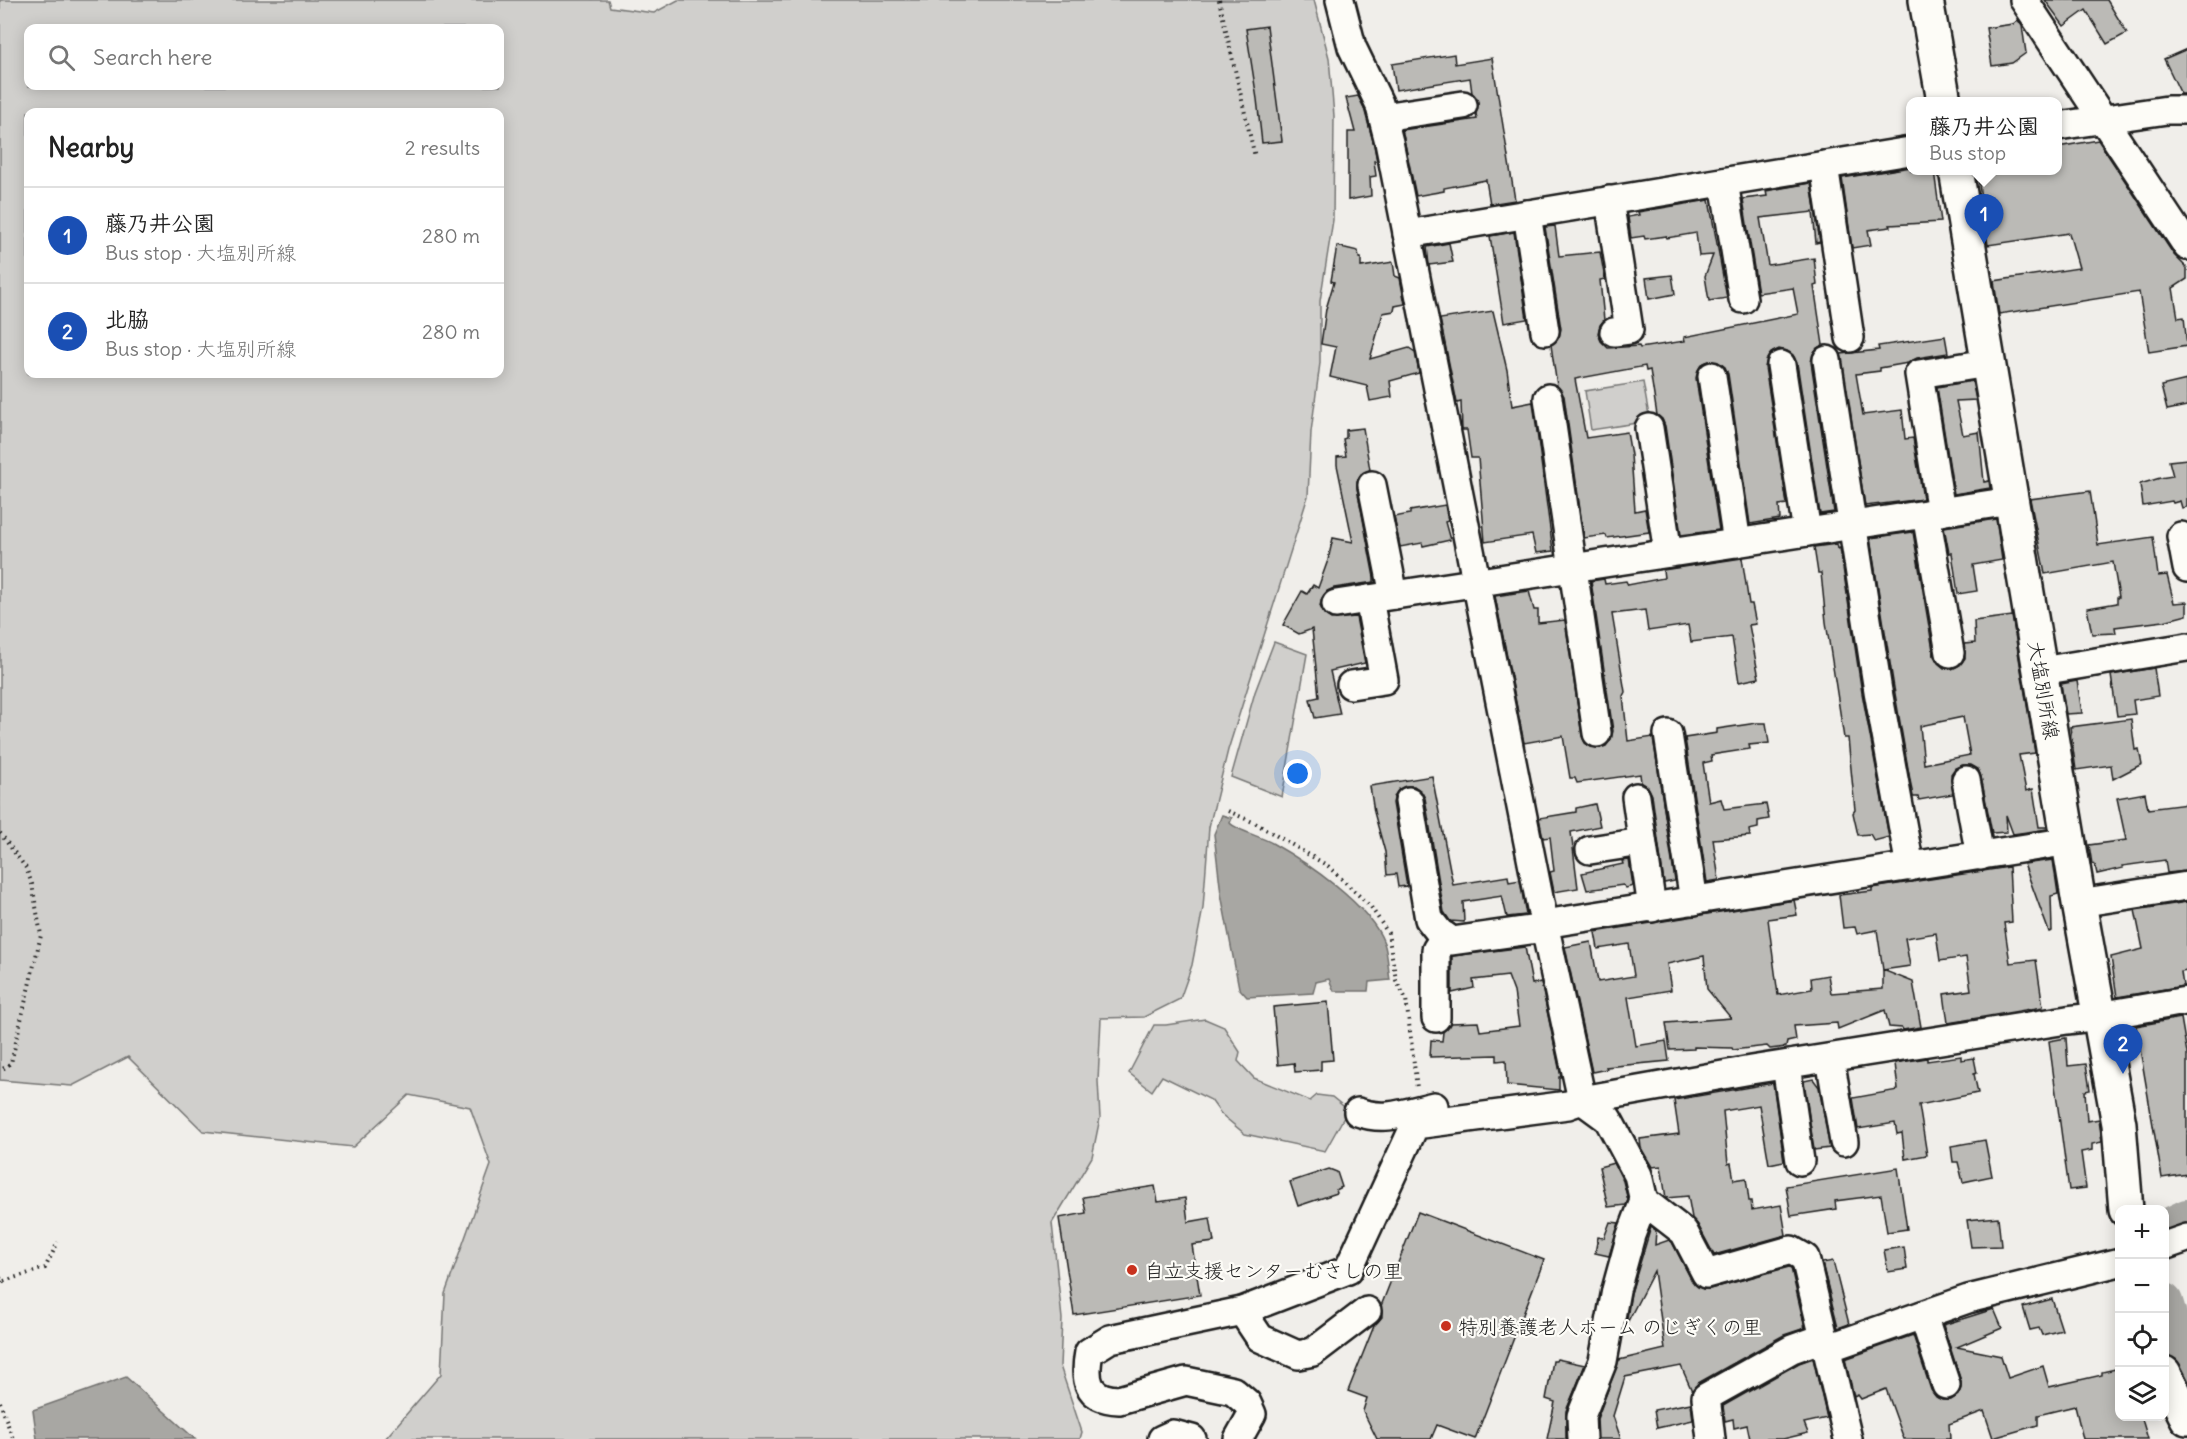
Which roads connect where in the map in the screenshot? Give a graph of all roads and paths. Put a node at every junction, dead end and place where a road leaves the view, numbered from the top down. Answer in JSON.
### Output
{"nodes":[{"id":1,"x":1219,"y":0,"type":"edge"},
{"id":2,"x":1340,"y":0,"type":"edge"},
{"id":3,"x":1926,"y":0,"type":"edge"},
{"id":4,"x":2024,"y":0,"type":"edge"},
{"id":5,"x":1943,"y":97,"type":"edge"},
{"id":6,"x":1463,"y":105,"type":"dead end"},
{"id":7,"x":2187,"y":110,"type":"edge"},
{"id":8,"x":1383,"y":117,"type":"junction"},
{"id":9,"x":2101,"y":119,"type":"junction"},
{"id":10,"x":2062,"y":125,"type":"edge"},
{"id":11,"x":1906,"y":152,"type":"edge"},
{"id":12,"x":1255,"y":158,"type":"dead end"},
{"id":13,"x":1824,"y":165,"type":"junction"},
{"id":14,"x":1957,"y":175,"type":"edge"},
{"id":15,"x":1724,"y":182,"type":"junction"},
{"id":16,"x":1609,"y":201,"type":"junction"},
{"id":17,"x":1527,"y":214,"type":"junction"},
{"id":18,"x":1407,"y":234,"type":"junction"},
{"id":19,"x":2187,"y":246,"type":"edge"},
{"id":20,"x":1743,"y":299,"type":"dead end"},
{"id":21,"x":1545,"y":331,"type":"dead end"},
{"id":22,"x":1614,"y":332,"type":"dead end"},
{"id":23,"x":1850,"y":338,"type":"dead end"},
{"id":24,"x":1827,"y":360,"type":"dead end"},
{"id":25,"x":1988,"y":363,"type":"junction"},
{"id":26,"x":1781,"y":365,"type":"dead end"},
{"id":27,"x":1712,"y":376,"type":"dead end"},
{"id":28,"x":1548,"y":398,"type":"dead end"},
{"id":29,"x":1649,"y":428,"type":"dead end"},
{"id":30,"x":1372,"y":485,"type":"dead end"},
{"id":31,"x":2011,"y":501,"type":"junction"},
{"id":32,"x":1934,"y":513,"type":"junction"},
{"id":33,"x":1854,"y":525,"type":"junction"},
{"id":34,"x":1807,"y":532,"type":"junction"},
{"id":35,"x":2181,"y":536,"type":"dead end"},
{"id":36,"x":1737,"y":543,"type":"junction"},
{"id":37,"x":1668,"y":553,"type":"junction"},
{"id":38,"x":1572,"y":568,"type":"junction"},
{"id":39,"x":2187,"y":568,"type":"edge"},
{"id":40,"x":1477,"y":582,"type":"junction"},
{"id":41,"x":1382,"y":597,"type":"junction"},
{"id":42,"x":1336,"y":604,"type":"dead end"},
{"id":43,"x":2187,"y":647,"type":"edge"},
{"id":44,"x":1950,"y":653,"type":"dead end"},
{"id":45,"x":2041,"y":671,"type":"junction"},
{"id":46,"x":1351,"y":685,"type":"dead end"},
{"id":47,"x":1597,"y":733,"type":"dead end"},
{"id":48,"x":1668,"y":734,"type":"dead end"},
{"id":49,"x":1966,"y":780,"type":"dead end"},
{"id":50,"x":1635,"y":797,"type":"dead end"},
{"id":51,"x":1409,"y":801,"type":"dead end"},
{"id":52,"x":1227,"y":811,"type":"dead end"},
{"id":53,"x":0,"y":833,"type":"edge"},
{"id":54,"x":2070,"y":841,"type":"junction"},
{"id":55,"x":1642,"y":842,"type":"junction"},
{"id":56,"x":1590,"y":850,"type":"dead end"},
{"id":57,"x":1980,"y":856,"type":"junction"},
{"id":58,"x":1910,"y":867,"type":"junction"},
{"id":59,"x":2187,"y":886,"type":"edge"},
{"id":60,"x":1694,"y":901,"type":"junction"},
{"id":61,"x":2079,"y":903,"type":"junction"},
{"id":62,"x":1652,"y":908,"type":"junction"},
{"id":63,"x":1544,"y":926,"type":"junction"},
{"id":64,"x":1444,"y":936,"type":"junction"},
{"id":65,"x":2187,"y":1001,"type":"edge"},
{"id":66,"x":2101,"y":1017,"type":"junction"},
{"id":67,"x":1436,"y":1018,"type":"dead end"},
{"id":68,"x":1830,"y":1058,"type":"junction"},
{"id":69,"x":1786,"y":1065,"type":"junction"},
{"id":70,"x":0,"y":1071,"type":"edge"},
{"id":71,"x":1582,"y":1100,"type":"junction"},
{"id":72,"x":1533,"y":1109,"type":"junction"},
{"id":73,"x":1418,"y":1110,"type":"junction"},
{"id":74,"x":1359,"y":1112,"type":"dead end"},
{"id":75,"x":1844,"y":1142,"type":"dead end"},
{"id":76,"x":1800,"y":1161,"type":"dead end"},
{"id":77,"x":1644,"y":1202,"type":"junction"},
{"id":78,"x":2126,"y":1205,"type":"edge"},
{"id":79,"x":58,"y":1242,"type":"dead end"},
{"id":80,"x":2115,"y":1263,"type":"edge"},
{"id":81,"x":2,"y":1280,"type":"edge"},
{"id":82,"x":0,"y":1285,"type":"edge"},
{"id":83,"x":1242,"y":1311,"type":"junction"},
{"id":84,"x":1367,"y":1311,"type":"dead end"},
{"id":85,"x":1923,"y":1315,"type":"junction"},
{"id":86,"x":1824,"y":1344,"type":"junction"},
{"id":87,"x":2169,"y":1383,"type":"edge"},
{"id":88,"x":1946,"y":1385,"type":"dead end"},
{"id":89,"x":0,"y":1402,"type":"edge"},
{"id":90,"x":2187,"y":1418,"type":"edge"},
{"id":91,"x":13,"y":1439,"type":"edge"},
{"id":92,"x":1162,"y":1439,"type":"edge"},
{"id":93,"x":1192,"y":1439,"type":"edge"},
{"id":94,"x":1238,"y":1439,"type":"edge"},
{"id":95,"x":1582,"y":1439,"type":"edge"},
{"id":96,"x":1710,"y":1439,"type":"edge"},
{"id":97,"x":1848,"y":1439,"type":"edge"}],
"edges":[{"from":1,"to":12,"type":"path"},
{"from":2,"to":8,"type":"street"},
{"from":3,"to":5,"type":"main road"},
{"from":4,"to":9,"type":"street"},
{"from":6,"to":8,"type":"street"},
{"from":7,"to":9,"type":"street"},
{"from":8,"to":18,"type":"street"},
{"from":9,"to":10,"type":"street"},
{"from":9,"to":19,"type":"street"},
{"from":11,"to":13,"type":"street"},
{"from":13,"to":15,"type":"street"},
{"from":13,"to":23,"type":"street"},
{"from":14,"to":25,"type":"main road","name":"大塩別所線"},
{"from":15,"to":16,"type":"street"},
{"from":15,"to":20,"type":"street"},
{"from":16,"to":17,"type":"street"},
{"from":16,"to":22,"type":"street"},
{"from":17,"to":18,"type":"street"},
{"from":17,"to":21,"type":"street"},
{"from":18,"to":40,"type":"street"},
{"from":24,"to":33,"type":"street"},
{"from":25,"to":31,"type":"main road","name":"大塩別所線"},
{"from":25,"to":32,"type":"street"},
{"from":26,"to":34,"type":"street"},
{"from":27,"to":36,"type":"street"},
{"from":28,"to":38,"type":"street"},
{"from":29,"to":37,"type":"street"},
{"from":30,"to":41,"type":"street"},
{"from":31,"to":32,"type":"street"},
{"from":31,"to":45,"type":"main road","name":"大塩別所線"},
{"from":32,"to":33,"type":"street"},
{"from":32,"to":44,"type":"street"},
{"from":33,"to":34,"type":"street"},
{"from":33,"to":58,"type":"street"},
{"from":34,"to":36,"type":"street"},
{"from":35,"to":39,"type":"street"},
{"from":36,"to":37,"type":"street"},
{"from":37,"to":38,"type":"street"},
{"from":38,"to":40,"type":"street"},
{"from":38,"to":47,"type":"street"},
{"from":40,"to":41,"type":"street"},
{"from":40,"to":63,"type":"street"},
{"from":41,"to":42,"type":"street"},
{"from":41,"to":46,"type":"street"},
{"from":43,"to":45,"type":"street"},
{"from":45,"to":54,"type":"main road","name":"大塩別所線"},
{"from":48,"to":60,"type":"street"},
{"from":49,"to":57,"type":"street"},
{"from":50,"to":55,"type":"street"},
{"from":51,"to":64,"type":"street"},
{"from":52,"to":73,"type":"path"},
{"from":53,"to":70,"type":"path"},
{"from":54,"to":57,"type":"street"},
{"from":54,"to":61,"type":"main road","name":"大塩別所線"},
{"from":55,"to":56,"type":"street"},
{"from":55,"to":62,"type":"street"},
{"from":57,"to":58,"type":"street"},
{"from":58,"to":60,"type":"street"},
{"from":59,"to":61,"type":"street"},
{"from":60,"to":62,"type":"street"},
{"from":61,"to":66,"type":"main road","name":"大塩別所線"},
{"from":62,"to":63,"type":"street"},
{"from":63,"to":64,"type":"street"},
{"from":63,"to":71,"type":"street"},
{"from":64,"to":67,"type":"street"},
{"from":65,"to":66,"type":"street"},
{"from":66,"to":68,"type":"street"},
{"from":66,"to":78,"type":"main road","name":"大塩別所線"},
{"from":68,"to":69,"type":"street"},
{"from":68,"to":75,"type":"street"},
{"from":69,"to":71,"type":"street"},
{"from":69,"to":76,"type":"street"},
{"from":71,"to":72,"type":"street"},
{"from":71,"to":77,"type":"street"},
{"from":72,"to":73,"type":"street"},
{"from":72,"to":83,"type":"street"},
{"from":73,"to":74,"type":"street"},
{"from":77,"to":86,"type":"street"},
{"from":77,"to":95,"type":"street"},
{"from":79,"to":81,"type":"path"},
{"from":80,"to":85,"type":"street"},
{"from":81,"to":82,"type":"path"},
{"from":83,"to":84,"type":"street"},
{"from":83,"to":94,"type":"street"},
{"from":85,"to":86,"type":"street"},
{"from":85,"to":88,"type":"street"},
{"from":86,"to":96,"type":"street"},
{"from":86,"to":97,"type":"street"},
{"from":87,"to":90,"type":"main road"},
{"from":89,"to":91,"type":"path"},
{"from":92,"to":93,"type":"street"}]}
